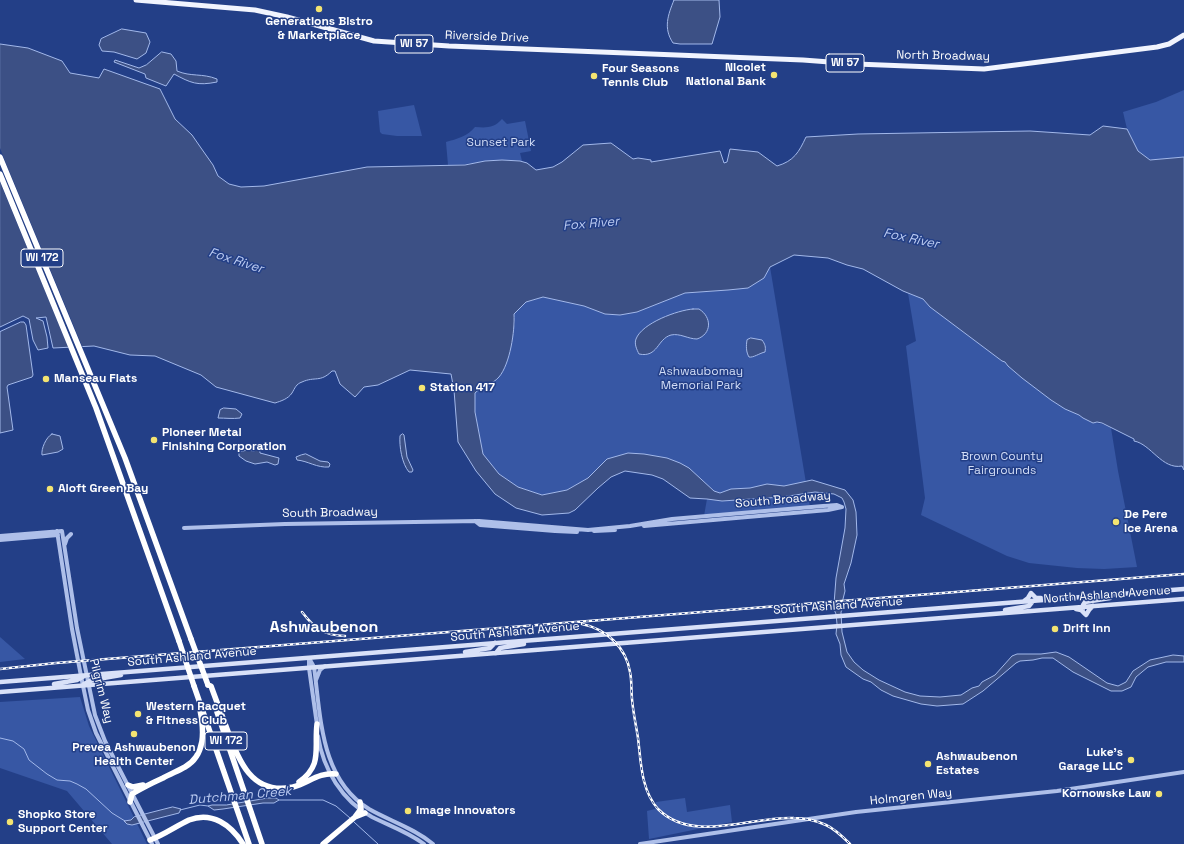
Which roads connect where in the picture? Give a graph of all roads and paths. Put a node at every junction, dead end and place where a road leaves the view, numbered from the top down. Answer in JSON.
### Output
{"nodes":[{"id":1,"x":136,"y":0,"type":"edge"},
{"id":2,"x":1184,"y":35,"type":"edge"},
{"id":3,"x":697,"y":56,"type":"joint"},
{"id":4,"x":0,"y":157,"type":"edge"},
{"id":5,"x":0,"y":174,"type":"edge"},
{"id":6,"x":81,"y":361,"type":"junction"},
{"id":7,"x":475,"y":521,"type":"junction"},
{"id":8,"x":184,"y":528,"type":"dead end"},
{"id":9,"x":58,"y":533,"type":"junction"},
{"id":10,"x":71,"y":534,"type":"dead end"},
{"id":11,"x":0,"y":536,"type":"edge"},
{"id":12,"x":0,"y":540,"type":"edge"},
{"id":13,"x":64,"y":544,"type":"junction"},
{"id":14,"x":1184,"y":589,"type":"edge"},
{"id":15,"x":1126,"y":594,"type":"junction"},
{"id":16,"x":1033,"y":599,"type":"junction"},
{"id":17,"x":1184,"y":599,"type":"edge"},
{"id":18,"x":1019,"y":602,"type":"junction"},
{"id":19,"x":1083,"y":606,"type":"junction"},
{"id":20,"x":1093,"y":606,"type":"junction"},
{"id":21,"x":1032,"y":611,"type":"joint"},
{"id":22,"x":1084,"y":612,"type":"junction"},
{"id":23,"x":996,"y":613,"type":"junction"},
{"id":24,"x":1004,"y":613,"type":"junction"},
{"id":25,"x":537,"y":640,"type":"junction"},
{"id":26,"x":495,"y":643,"type":"junction"},
{"id":27,"x":496,"y":653,"type":"junction"},
{"id":28,"x":443,"y":656,"type":"junction"},
{"id":29,"x":309,"y":658,"type":"junction"},
{"id":30,"x":325,"y":666,"type":"junction"},
{"id":31,"x":311,"y":667,"type":"junction"},
{"id":32,"x":134,"y":672,"type":"junction"},
{"id":33,"x":86,"y":675,"type":"junction"},
{"id":34,"x":81,"y":677,"type":"junction"},
{"id":35,"x":316,"y":681,"type":"junction"},
{"id":36,"x":0,"y":682,"type":"edge"},
{"id":37,"x":88,"y":683,"type":"junction"},
{"id":38,"x":83,"y":685,"type":"junction"},
{"id":39,"x":208,"y":685,"type":"junction"},
{"id":40,"x":38,"y":688,"type":"junction"},
{"id":41,"x":0,"y":692,"type":"edge"},
{"id":42,"x":199,"y":698,"type":"junction"},
{"id":43,"x":317,"y":724,"type":"junction"},
{"id":44,"x":1184,"y":772,"type":"edge"},
{"id":45,"x":333,"y":773,"type":"junction"},
{"id":46,"x":153,"y":782,"type":"junction"},
{"id":47,"x":128,"y":785,"type":"junction"},
{"id":48,"x":288,"y":787,"type":"junction"},
{"id":49,"x":132,"y":794,"type":"junction"},
{"id":50,"x":130,"y":802,"type":"junction"},
{"id":51,"x":360,"y":802,"type":"junction"},
{"id":52,"x":363,"y":811,"type":"junction"},
{"id":53,"x":145,"y":824,"type":"junction"},
{"id":54,"x":152,"y":841,"type":"edge"},
{"id":55,"x":158,"y":844,"type":"edge"},
{"id":56,"x":243,"y":844,"type":"edge"},
{"id":57,"x":249,"y":844,"type":"edge"},
{"id":58,"x":262,"y":844,"type":"edge"},
{"id":59,"x":323,"y":844,"type":"edge"},
{"id":60,"x":424,"y":844,"type":"edge"},
{"id":61,"x":433,"y":844,"type":"edge"},
{"id":62,"x":640,"y":844,"type":"edge"}],
"edges":[{"from":1,"to":3,"type":"main road","name":"Riverside Drive","number":"WI 57"},
{"from":2,"to":3,"type":"main road","name":"North Broadway","number":"WI 57"},
{"from":4,"to":6,"type":"highway","number":"WI 172"},
{"from":5,"to":6,"type":"highway","number":"WI 172"},
{"from":6,"to":39,"type":"highway","number":"WI 172","bridge":true},
{"from":6,"to":42,"type":"highway","number":"WI 172","bridge":true},
{"from":7,"to":7,"type":"street","name":"South Broadway"},
{"from":7,"to":8,"type":"street","name":"South Broadway"},
{"from":9,"to":11,"type":"street"},
{"from":9,"to":12,"type":"street"},
{"from":9,"to":13,"type":"street","name":"Pilgrim Way"},
{"from":9,"to":34,"type":"street","name":"Pilgrim Way"},
{"from":10,"to":13,"type":"street"},
{"from":13,"to":33,"type":"street","name":"Pilgrim Way"},
{"from":14,"to":15,"type":"main road","name":"North Ashland Avenue"},
{"from":15,"to":16,"type":"main road","name":"North Ashland Avenue"},
{"from":15,"to":19,"type":"main road"},
{"from":16,"to":18,"type":"main road","name":"South Ashland Avenue"},
{"from":16,"to":18,"type":"main road"},
{"from":16,"to":23,"type":"main road"},
{"from":17,"to":20,"type":"main road","name":"North Ashland Avenue"},
{"from":18,"to":25,"type":"main road","name":"South Ashland Avenue"},
{"from":19,"to":20,"type":"main road","name":"North Ashland Avenue"},
{"from":19,"to":21,"type":"main road","name":"North Ashland Avenue"},
{"from":19,"to":22,"type":"main road"},
{"from":20,"to":22,"type":"main road"},
{"from":21,"to":24,"type":"main road","name":"South Ashland Avenue"},
{"from":22,"to":24,"type":"main road"},
{"from":23,"to":24,"type":"main road","name":"South Ashland Avenue"},
{"from":23,"to":27,"type":"main road","name":"South Ashland Avenue"},
{"from":25,"to":26,"type":"main road","name":"South Ashland Avenue"},
{"from":25,"to":27,"type":"main road"},
{"from":26,"to":28,"type":"main road"},
{"from":26,"to":29,"type":"main road","name":"South Ashland Avenue"},
{"from":27,"to":28,"type":"main road","name":"South Ashland Avenue"},
{"from":28,"to":30,"type":"main road","name":"South Ashland Avenue"},
{"from":29,"to":31,"type":"street"},
{"from":29,"to":32,"type":"main road","name":"South Ashland Avenue"},
{"from":30,"to":31,"type":"main road","name":"South Ashland Avenue"},
{"from":30,"to":35,"type":"street"},
{"from":31,"to":35,"type":"street"},
{"from":31,"to":37,"type":"main road","name":"South Ashland Avenue"},
{"from":31,"to":43,"type":"street"},
{"from":32,"to":33,"type":"main road","name":"South Ashland Avenue"},
{"from":32,"to":37,"type":"main road"},
{"from":33,"to":34,"type":"main road"},
{"from":33,"to":37,"type":"street","name":"Pilgrim Way"},
{"from":34,"to":36,"type":"main road"},
{"from":34,"to":38,"type":"street","name":"Pilgrim Way"},
{"from":34,"to":40,"type":"main road"},
{"from":35,"to":45,"type":"street"},
{"from":37,"to":38,"type":"main road"},
{"from":37,"to":47,"type":"street","name":"Pilgrim Way"},
{"from":38,"to":40,"type":"main road"},
{"from":38,"to":50,"type":"street","name":"Pilgrim Way"},
{"from":39,"to":48,"type":"highway"},
{"from":39,"to":58,"type":"highway","number":"WI 172"},
{"from":40,"to":41,"type":"main road"},
{"from":42,"to":46,"type":"highway"},
{"from":42,"to":57,"type":"highway","number":"WI 172"},
{"from":43,"to":45,"type":"street"},
{"from":43,"to":48,"type":"highway"},
{"from":44,"to":62,"type":"street","name":"Holmgren Way"},
{"from":45,"to":48,"type":"highway"},
{"from":45,"to":51,"type":"street"},
{"from":45,"to":52,"type":"street"},
{"from":46,"to":47,"type":"highway"},
{"from":46,"to":49,"type":"highway"},
{"from":47,"to":49,"type":"street","name":"Pilgrim Way"},
{"from":49,"to":50,"type":"highway"},
{"from":49,"to":53,"type":"street","name":"Pilgrim Way"},
{"from":50,"to":53,"type":"street","name":"Pilgrim Way"},
{"from":51,"to":52,"type":"highway"},
{"from":51,"to":61,"type":"street"},
{"from":52,"to":59,"type":"highway"},
{"from":52,"to":60,"type":"street"},
{"from":53,"to":54,"type":"street","name":"Pilgrim Way"},
{"from":54,"to":55,"type":"street","name":"Pilgrim Way"},
{"from":54,"to":56,"type":"highway"}]}
